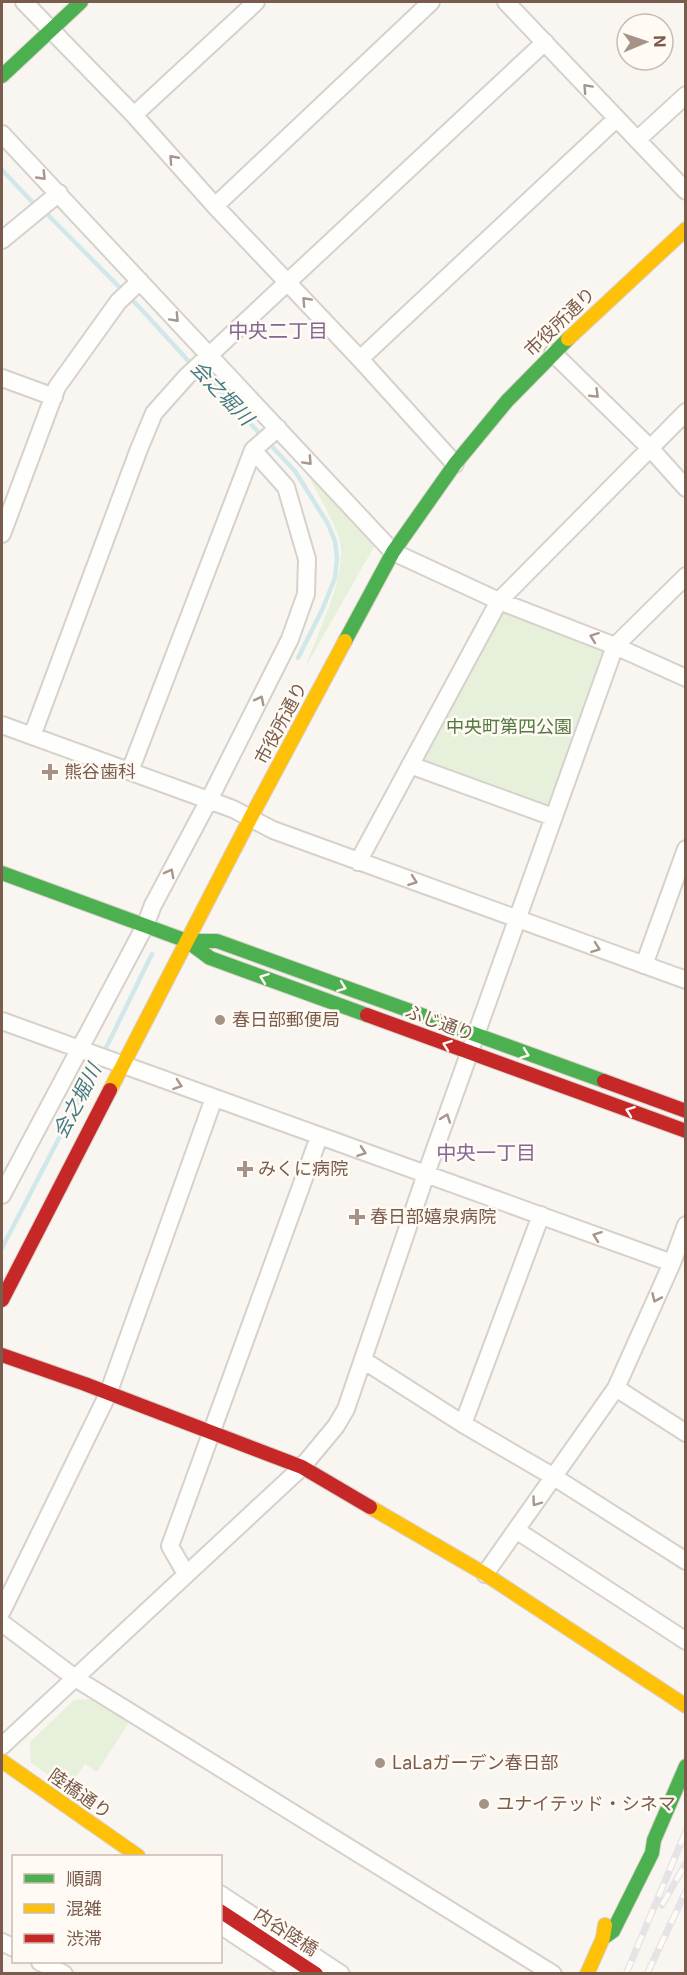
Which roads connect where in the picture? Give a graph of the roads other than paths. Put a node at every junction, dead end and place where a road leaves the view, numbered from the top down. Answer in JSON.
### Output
{"nodes":[{"id":1,"x":24,"y":2,"type":"edge"},
{"id":2,"x":81,"y":2,"type":"edge"},
{"id":3,"x":256,"y":2,"type":"edge"},
{"id":4,"x":431,"y":2,"type":"edge"},
{"id":5,"x":506,"y":2,"type":"edge"},
{"id":6,"x":51,"y":30,"type":"junction"},
{"id":7,"x":545,"y":42,"type":"junction"},
{"id":8,"x":2,"y":76,"type":"edge"},
{"id":9,"x":686,"y":95,"type":"edge"},
{"id":10,"x":134,"y":115,"type":"junction"},
{"id":11,"x":616,"y":119,"type":"junction"},
{"id":12,"x":2,"y":134,"type":"edge"},
{"id":13,"x":637,"y":140,"type":"junction"},
{"id":14,"x":686,"y":191,"type":"edge"},
{"id":15,"x":55,"y":196,"type":"junction"},
{"id":16,"x":215,"y":206,"type":"junction"},
{"id":17,"x":686,"y":229,"type":"edge"},
{"id":18,"x":2,"y":240,"type":"edge"},
{"id":19,"x":288,"y":282,"type":"junction"},
{"id":20,"x":138,"y":284,"type":"junction"},
{"id":21,"x":553,"y":352,"type":"junction"},
{"id":22,"x":208,"y":358,"type":"junction"},
{"id":23,"x":360,"y":359,"type":"junction"},
{"id":24,"x":2,"y":378,"type":"edge"},
{"id":25,"x":54,"y":397,"type":"junction"},
{"id":26,"x":686,"y":412,"type":"edge"},
{"id":27,"x":276,"y":430,"type":"junction"},
{"id":28,"x":256,"y":447,"type":"junction"},
{"id":29,"x":650,"y":448,"type":"junction"},
{"id":30,"x":455,"y":464,"type":"junction"},
{"id":31,"x":686,"y":488,"type":"edge"},
{"id":32,"x":2,"y":534,"type":"edge"},
{"id":33,"x":393,"y":552,"type":"junction"},
{"id":34,"x":686,"y":576,"type":"edge"},
{"id":35,"x":499,"y":601,"type":"junction"},
{"id":36,"x":615,"y":646,"type":"junction"},
{"id":37,"x":686,"y":678,"type":"edge"},
{"id":38,"x":2,"y":725,"type":"edge"},
{"id":39,"x":32,"y":736,"type":"junction"},
{"id":40,"x":410,"y":765,"type":"junction"},
{"id":41,"x":130,"y":771,"type":"junction"},
{"id":42,"x":212,"y":801,"type":"junction"},
{"id":43,"x":554,"y":817,"type":"junction"},
{"id":44,"x":251,"y":818,"type":"junction"},
{"id":45,"x":686,"y":849,"type":"edge"},
{"id":46,"x":358,"y":862,"type":"junction"},
{"id":47,"x":2,"y":873,"type":"edge"},
{"id":48,"x":517,"y":919,"type":"junction"},
{"id":49,"x":148,"y":927,"type":"junction"},
{"id":50,"x":182,"y":939,"type":"junction"},
{"id":51,"x":644,"y":965,"type":"junction"},
{"id":52,"x":686,"y":980,"type":"edge"},
{"id":53,"x":2,"y":1021,"type":"edge"},
{"id":54,"x":475,"y":1036,"type":"junction"},
{"id":55,"x":82,"y":1050,"type":"junction"},
{"id":56,"x":470,"y":1053,"type":"junction"},
{"id":57,"x":118,"y":1064,"type":"junction"},
{"id":58,"x":214,"y":1098,"type":"junction"},
{"id":59,"x":686,"y":1111,"type":"edge"},
{"id":60,"x":686,"y":1131,"type":"edge"},
{"id":61,"x":319,"y":1137,"type":"junction"},
{"id":62,"x":426,"y":1174,"type":"junction"},
{"id":63,"x":2,"y":1195,"type":"edge"},
{"id":64,"x":541,"y":1215,"type":"junction"},
{"id":65,"x":686,"y":1225,"type":"edge"},
{"id":66,"x":672,"y":1263,"type":"junction"},
{"id":67,"x":2,"y":1300,"type":"edge"},
{"id":68,"x":2,"y":1355,"type":"edge"},
{"id":69,"x":363,"y":1360,"type":"junction"},
{"id":70,"x":616,"y":1388,"type":"junction"},
{"id":71,"x":108,"y":1394,"type":"junction"},
{"id":72,"x":463,"y":1424,"type":"junction"},
{"id":73,"x":213,"y":1432,"type":"junction"},
{"id":74,"x":686,"y":1433,"type":"edge"},
{"id":75,"x":302,"y":1467,"type":"junction"},
{"id":76,"x":554,"y":1477,"type":"junction"},
{"id":77,"x":516,"y":1530,"type":"junction"},
{"id":78,"x":686,"y":1562,"type":"edge"},
{"id":79,"x":186,"y":1574,"type":"junction"},
{"id":80,"x":485,"y":1574,"type":"junction"},
{"id":81,"x":2,"y":1611,"type":"edge"},
{"id":82,"x":2,"y":1623,"type":"edge"},
{"id":83,"x":686,"y":1641,"type":"edge"},
{"id":84,"x":75,"y":1677,"type":"junction"},
{"id":85,"x":686,"y":1706,"type":"edge"},
{"id":86,"x":2,"y":1746,"type":"edge"},
{"id":87,"x":2,"y":1761,"type":"edge"},
{"id":88,"x":686,"y":1766,"type":"edge"},
{"id":89,"x":135,"y":1855,"type":"edge"},
{"id":90,"x":222,"y":1895,"type":"edge"},
{"id":91,"x":228,"y":1923,"type":"edge"},
{"id":92,"x":42,"y":1963,"type":"edge"},
{"id":93,"x":64,"y":1974,"type":"edge"},
{"id":94,"x":294,"y":1974,"type":"edge"},
{"id":95,"x":316,"y":1974,"type":"edge"},
{"id":96,"x":341,"y":1974,"type":"edge"},
{"id":97,"x":553,"y":1974,"type":"edge"},
{"id":98,"x":587,"y":1974,"type":"edge"}],
"edges":[{"from":1,"to":6,"type":"street"},
{"from":2,"to":6,"type":"street"},
{"from":3,"to":10,"type":"street"},
{"from":4,"to":16,"type":"street"},
{"from":5,"to":7,"type":"street"},
{"from":6,"to":8,"type":"street"},
{"from":6,"to":10,"type":"street"},
{"from":11,"to":7,"type":"street","one_way":true},
{"from":7,"to":19,"type":"street"},
{"from":9,"to":13,"type":"street"},
{"from":16,"to":10,"type":"street","one_way":true},
{"from":11,"to":13,"type":"street"},
{"from":11,"to":23,"type":"street"},
{"from":12,"to":15,"type":"street","one_way":true},
{"from":13,"to":14,"type":"street"},
{"from":15,"to":18,"type":"street"},
{"from":15,"to":20,"type":"street"},
{"from":16,"to":19,"type":"street"},
{"from":17,"to":21,"type":"street","name":"市役所通り"},
{"from":19,"to":22,"type":"street"},
{"from":23,"to":19,"type":"street","one_way":true},
{"from":20,"to":22,"type":"street","one_way":true},
{"from":20,"to":25,"type":"street"},
{"from":21,"to":29,"type":"street","one_way":true},
{"from":21,"to":30,"type":"street","name":"市役所通り"},
{"from":22,"to":27,"type":"street"},
{"from":22,"to":39,"type":"street"},
{"from":23,"to":30,"type":"street"},
{"from":24,"to":25,"type":"street"},
{"from":25,"to":32,"type":"street"},
{"from":26,"to":29,"type":"street"},
{"from":27,"to":28,"type":"street"},
{"from":27,"to":33,"type":"street","one_way":true},
{"from":28,"to":41,"type":"street"},
{"from":42,"to":28,"type":"street","one_way":true},
{"from":29,"to":31,"type":"street"},
{"from":29,"to":35,"type":"street"},
{"from":30,"to":33,"type":"street","name":"市役所通り"},
{"from":33,"to":35,"type":"street"},
{"from":33,"to":44,"type":"street","name":"市役所通り"},
{"from":34,"to":36,"type":"street"},
{"from":36,"to":35,"type":"street","one_way":true},
{"from":35,"to":40,"type":"street"},
{"from":36,"to":37,"type":"street"},
{"from":36,"to":43,"type":"street"},
{"from":38,"to":39,"type":"street"},
{"from":39,"to":41,"type":"street"},
{"from":40,"to":43,"type":"street"},
{"from":40,"to":46,"type":"street"},
{"from":41,"to":42,"type":"street"},
{"from":42,"to":44,"type":"street"},
{"from":49,"to":42,"type":"street","one_way":true},
{"from":43,"to":48,"type":"street"},
{"from":44,"to":46,"type":"street"},
{"from":44,"to":50,"type":"street","name":"市役所通り"},
{"from":45,"to":51,"type":"street"},
{"from":46,"to":48,"type":"street","one_way":true},
{"from":47,"to":49,"type":"street","name":"ふじ通り"},
{"from":48,"to":51,"type":"street","one_way":true},
{"from":48,"to":54,"type":"street"},
{"from":49,"to":50,"type":"street","name":"ふじ通り"},
{"from":49,"to":55,"type":"street"},
{"from":50,"to":54,"type":"street","name":"ふじ通り","one_way":true},
{"from":56,"to":50,"type":"street","name":"ふじ通り","one_way":true},
{"from":50,"to":57,"type":"street","name":"市役所通り"},
{"from":51,"to":52,"type":"street"},
{"from":53,"to":55,"type":"street"},
{"from":54,"to":56,"type":"street"},
{"from":54,"to":59,"type":"street","name":"ふじ通り","one_way":true},
{"from":55,"to":57,"type":"street"},
{"from":55,"to":63,"type":"street"},
{"from":60,"to":56,"type":"street","name":"ふじ通り","one_way":true},
{"from":62,"to":56,"type":"street","one_way":true},
{"from":57,"to":58,"type":"street","one_way":true},
{"from":57,"to":67,"type":"street","name":"市役所通り"},
{"from":58,"to":61,"type":"street"},
{"from":58,"to":71,"type":"street"},
{"from":61,"to":62,"type":"street","one_way":true},
{"from":61,"to":73,"type":"street"},
{"from":62,"to":64,"type":"street"},
{"from":62,"to":69,"type":"street"},
{"from":66,"to":64,"type":"street","one_way":true},
{"from":64,"to":72,"type":"street"},
{"from":65,"to":66,"type":"street"},
{"from":66,"to":70,"type":"street","one_way":true},
{"from":68,"to":71,"type":"street"},
{"from":69,"to":72,"type":"street"},
{"from":69,"to":75,"type":"street"},
{"from":70,"to":74,"type":"street"},
{"from":70,"to":76,"type":"street"},
{"from":71,"to":73,"type":"street"},
{"from":71,"to":81,"type":"street"},
{"from":72,"to":76,"type":"street"},
{"from":73,"to":75,"type":"street"},
{"from":73,"to":79,"type":"street"},
{"from":75,"to":79,"type":"street"},
{"from":75,"to":80,"type":"street"},
{"from":76,"to":77,"type":"street","one_way":true},
{"from":76,"to":78,"type":"street"},
{"from":77,"to":80,"type":"street"},
{"from":77,"to":83,"type":"street"},
{"from":79,"to":84,"type":"street"},
{"from":80,"to":85,"type":"street"},
{"from":82,"to":84,"type":"street"},
{"from":84,"to":86,"type":"street"},
{"from":84,"to":97,"type":"street"},
{"from":87,"to":89,"type":"street","name":"陸橋通り"},
{"from":88,"to":98,"type":"street"},
{"from":90,"to":96,"type":"street"},
{"from":91,"to":94,"type":"street"},
{"from":91,"to":95,"type":"street","name":"内谷陸橋"},
{"from":92,"to":93,"type":"street"}]}
